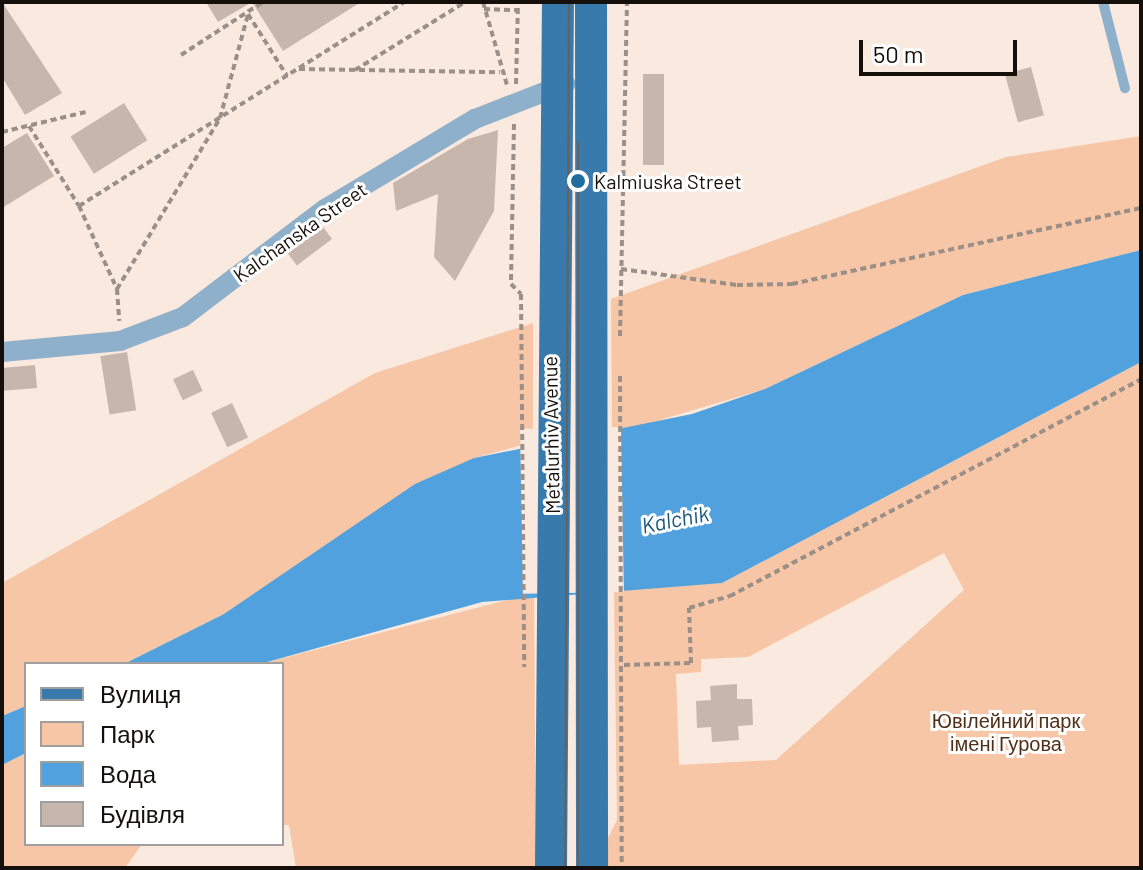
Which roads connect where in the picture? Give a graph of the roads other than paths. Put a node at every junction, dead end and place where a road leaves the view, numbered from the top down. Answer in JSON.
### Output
{"nodes":[{"id":1,"x":558,"y":2,"type":"edge"},
{"id":2,"x":591,"y":2,"type":"edge"},
{"id":3,"x":1103,"y":2,"type":"edge"},
{"id":4,"x":556,"y":84,"type":"junction"},
{"id":5,"x":590,"y":84,"type":"junction"},
{"id":6,"x":1125,"y":88,"type":"dead end"},
{"id":7,"x":2,"y":352,"type":"edge"},
{"id":8,"x":551,"y":868,"type":"edge"},
{"id":9,"x":592,"y":868,"type":"edge"}],
"edges":[{"from":1,"to":4,"type":"main road","name":"Metalurhiv Avenue"},
{"from":2,"to":5,"type":"main road","name":"Metalurhiv Avenue"},
{"from":3,"to":6,"type":"lane"},
{"from":4,"to":5,"type":"street","name":"Kalchanska Street"},
{"from":4,"to":7,"type":"street","name":"Kalchanska Street"},
{"from":4,"to":8,"type":"main road","name":"Metalurhiv Avenue"},
{"from":5,"to":9,"type":"main road","name":"Metalurhiv Avenue"}]}
